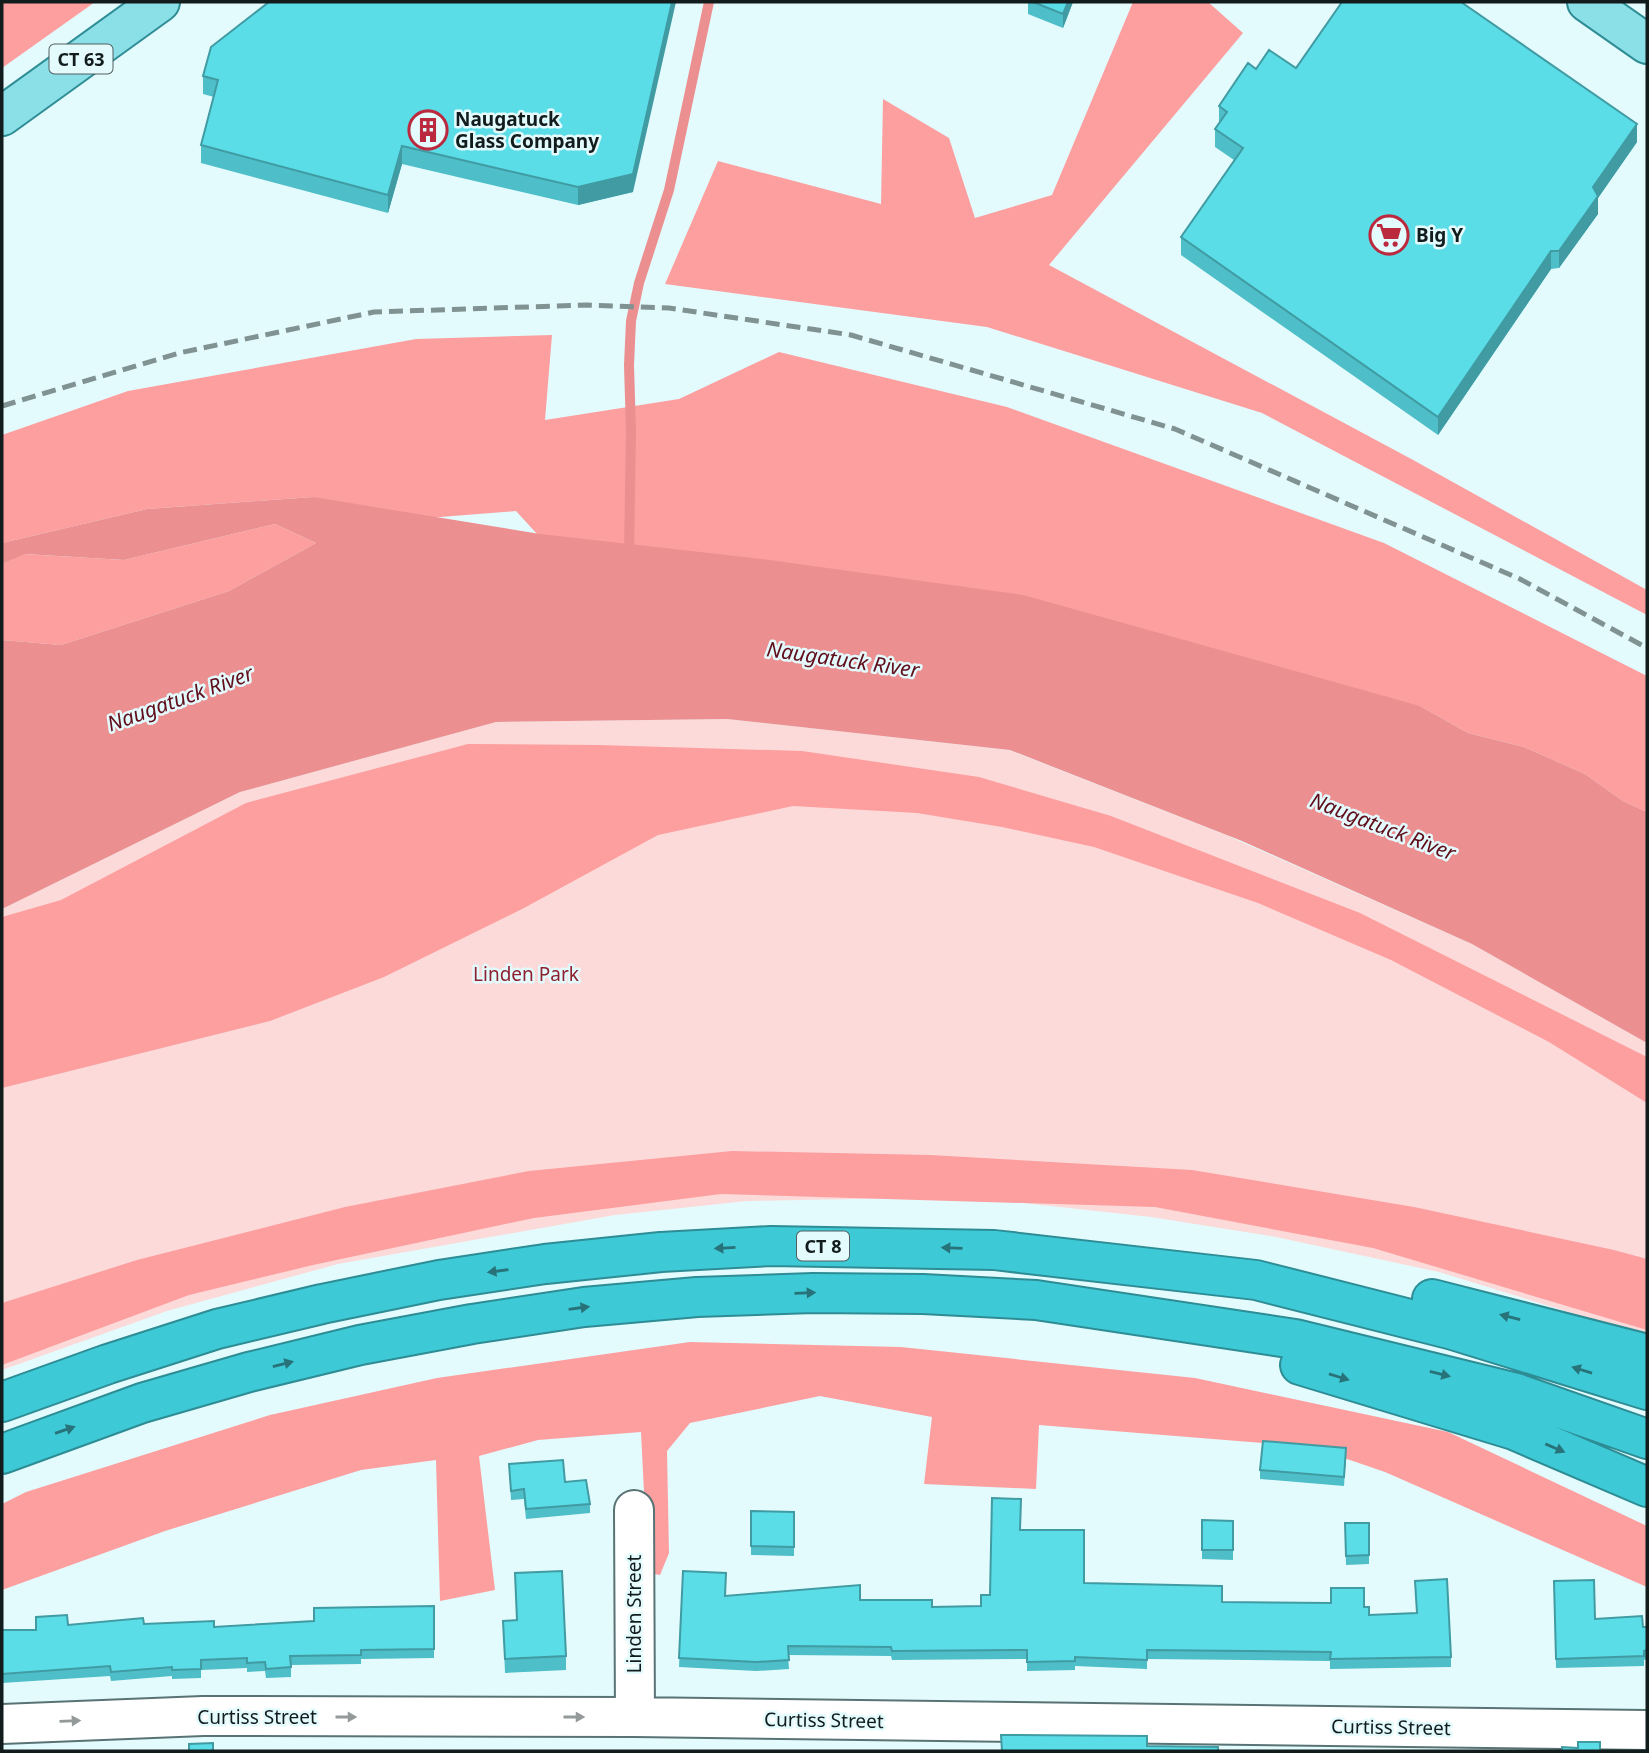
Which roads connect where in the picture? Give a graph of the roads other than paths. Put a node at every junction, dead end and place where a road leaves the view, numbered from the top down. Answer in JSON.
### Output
{"nodes":[{"id":1,"x":160,"y":2,"type":"edge"},
{"id":2,"x":1587,"y":2,"type":"edge"},
{"id":3,"x":1647,"y":44,"type":"edge"},
{"id":4,"x":2,"y":116,"type":"edge"},
{"id":5,"x":994,"y":1250,"type":"junction"},
{"id":6,"x":1036,"y":1300,"type":"junction"},
{"id":7,"x":1647,"y":1354,"type":"edge"},
{"id":8,"x":1647,"y":1390,"type":"edge"},
{"id":9,"x":2,"y":1402,"type":"edge"},
{"id":10,"x":1647,"y":1439,"type":"edge"},
{"id":11,"x":2,"y":1454,"type":"edge"},
{"id":12,"x":1647,"y":1487,"type":"edge"},
{"id":13,"x":634,"y":1510,"type":"dead end"},
{"id":14,"x":2,"y":1724,"type":"edge"},
{"id":15,"x":620,"y":1728,"type":"edge"},
{"id":16,"x":1638,"y":1737,"type":"edge"}],
"edges":[{"from":1,"to":4,"type":"main road","number":"CT 63"},
{"from":2,"to":3,"type":"main road"},
{"from":7,"to":5,"type":"highway","one_way":true},
{"from":8,"to":5,"type":"highway","number":"CT 8","one_way":true},
{"from":5,"to":9,"type":"highway","number":"CT 8","one_way":true},
{"from":6,"to":10,"type":"highway","one_way":true},
{"from":11,"to":6,"type":"highway","one_way":true},
{"from":6,"to":12,"type":"highway","one_way":true},
{"from":13,"to":15,"type":"street","name":"Linden Street"},
{"from":14,"to":15,"type":"street","name":"Curtiss Street","one_way":true},
{"from":15,"to":16,"type":"street","name":"Curtiss Street"}]}
